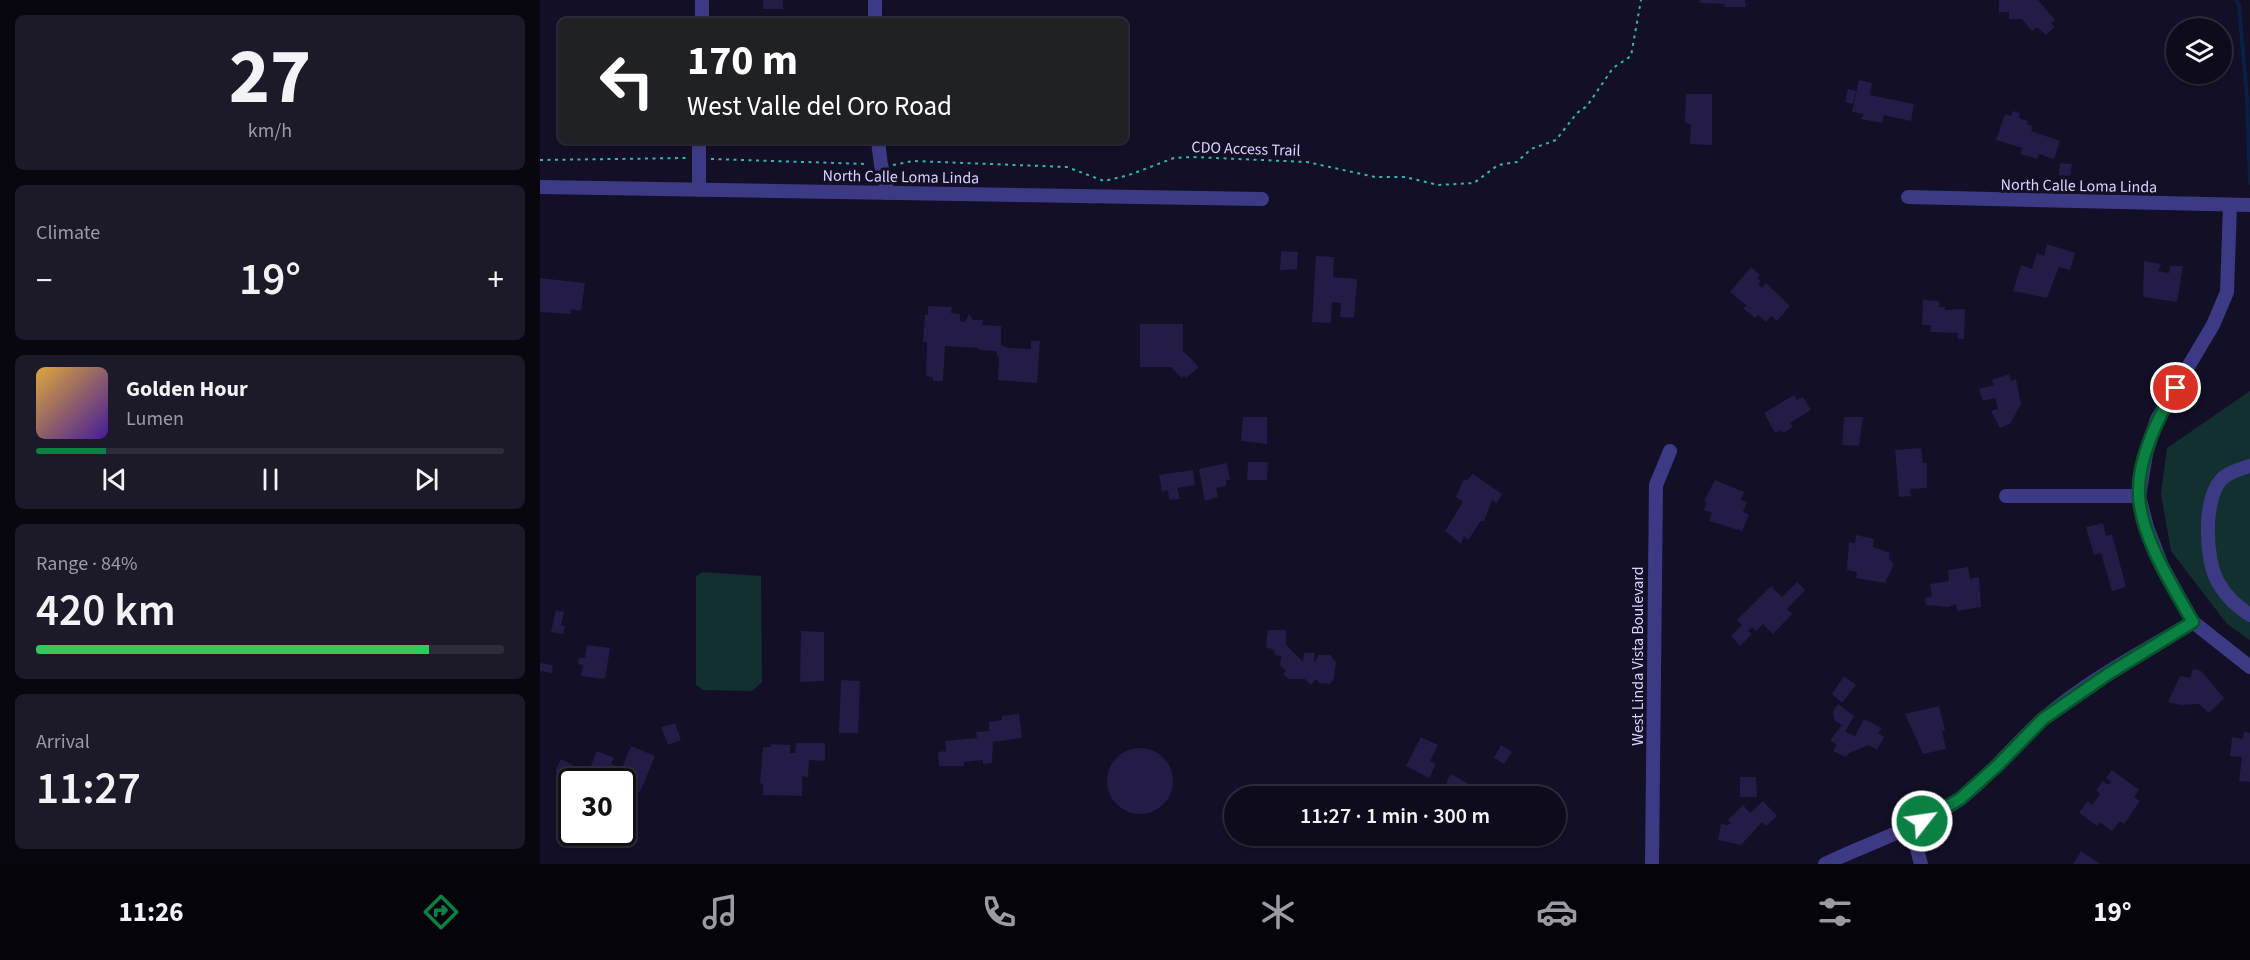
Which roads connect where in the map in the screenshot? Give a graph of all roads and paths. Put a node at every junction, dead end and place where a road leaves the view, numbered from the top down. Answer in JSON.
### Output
{"nodes":[{"id":1,"x":702,"y":0,"type":"edge"},
{"id":2,"x":875,"y":0,"type":"edge"},
{"id":3,"x":1641,"y":0,"type":"edge"},
{"id":4,"x":702,"y":18,"type":"edge"},
{"id":5,"x":875,"y":18,"type":"edge"},
{"id":6,"x":699,"y":144,"type":"edge"},
{"id":7,"x":878,"y":144,"type":"edge"},
{"id":8,"x":699,"y":158,"type":"junction"},
{"id":9,"x":540,"y":160,"type":"edge"},
{"id":10,"x":880,"y":165,"type":"junction"},
{"id":11,"x":540,"y":187,"type":"edge"},
{"id":12,"x":699,"y":190,"type":"junction"},
{"id":13,"x":888,"y":193,"type":"junction"},
{"id":14,"x":1908,"y":197,"type":"dead end"},
{"id":15,"x":1262,"y":199,"type":"dead end"},
{"id":16,"x":2230,"y":205,"type":"junction"},
{"id":17,"x":2250,"y":205,"type":"edge"},
{"id":18,"x":1670,"y":451,"type":"dead end"},
{"id":19,"x":2250,"y":466,"type":"edge"},
{"id":20,"x":2006,"y":496,"type":"dead end"},
{"id":21,"x":2139,"y":496,"type":"junction"},
{"id":22,"x":2250,"y":615,"type":"edge"},
{"id":23,"x":2193,"y":622,"type":"junction"},
{"id":24,"x":2250,"y":667,"type":"edge"},
{"id":25,"x":1911,"y":827,"type":"junction"},
{"id":26,"x":1652,"y":864,"type":"edge"},
{"id":27,"x":1825,"y":864,"type":"edge"},
{"id":28,"x":1921,"y":864,"type":"edge"}],
"edges":[{"from":1,"to":4,"type":"street"},
{"from":2,"to":5,"type":"street"},
{"from":3,"to":10,"type":"path","name":"CDO Access Trail"},
{"from":6,"to":8,"type":"street"},
{"from":7,"to":10,"type":"street"},
{"from":8,"to":9,"type":"path","name":"CDO Access Trail"},
{"from":8,"to":10,"type":"path","name":"CDO Access Trail"},
{"from":8,"to":12,"type":"street"},
{"from":10,"to":13,"type":"street"},
{"from":11,"to":12,"type":"street","name":"North Calle Loma Linda"},
{"from":12,"to":13,"type":"street","name":"North Calle Loma Linda"},
{"from":13,"to":15,"type":"street","name":"North Calle Loma Linda"},
{"from":14,"to":16,"type":"street","name":"North Calle Loma Linda"},
{"from":16,"to":17,"type":"street","name":"North Calle Loma Linda"},
{"from":16,"to":21,"type":"street"},
{"from":18,"to":26,"type":"street","name":"West Linda Vista Boulevard"},
{"from":19,"to":22,"type":"street"},
{"from":20,"to":21,"type":"street"},
{"from":21,"to":23,"type":"street"},
{"from":23,"to":24,"type":"street"},
{"from":23,"to":25,"type":"street"},
{"from":25,"to":27,"type":"street"},
{"from":25,"to":28,"type":"street"}]}
